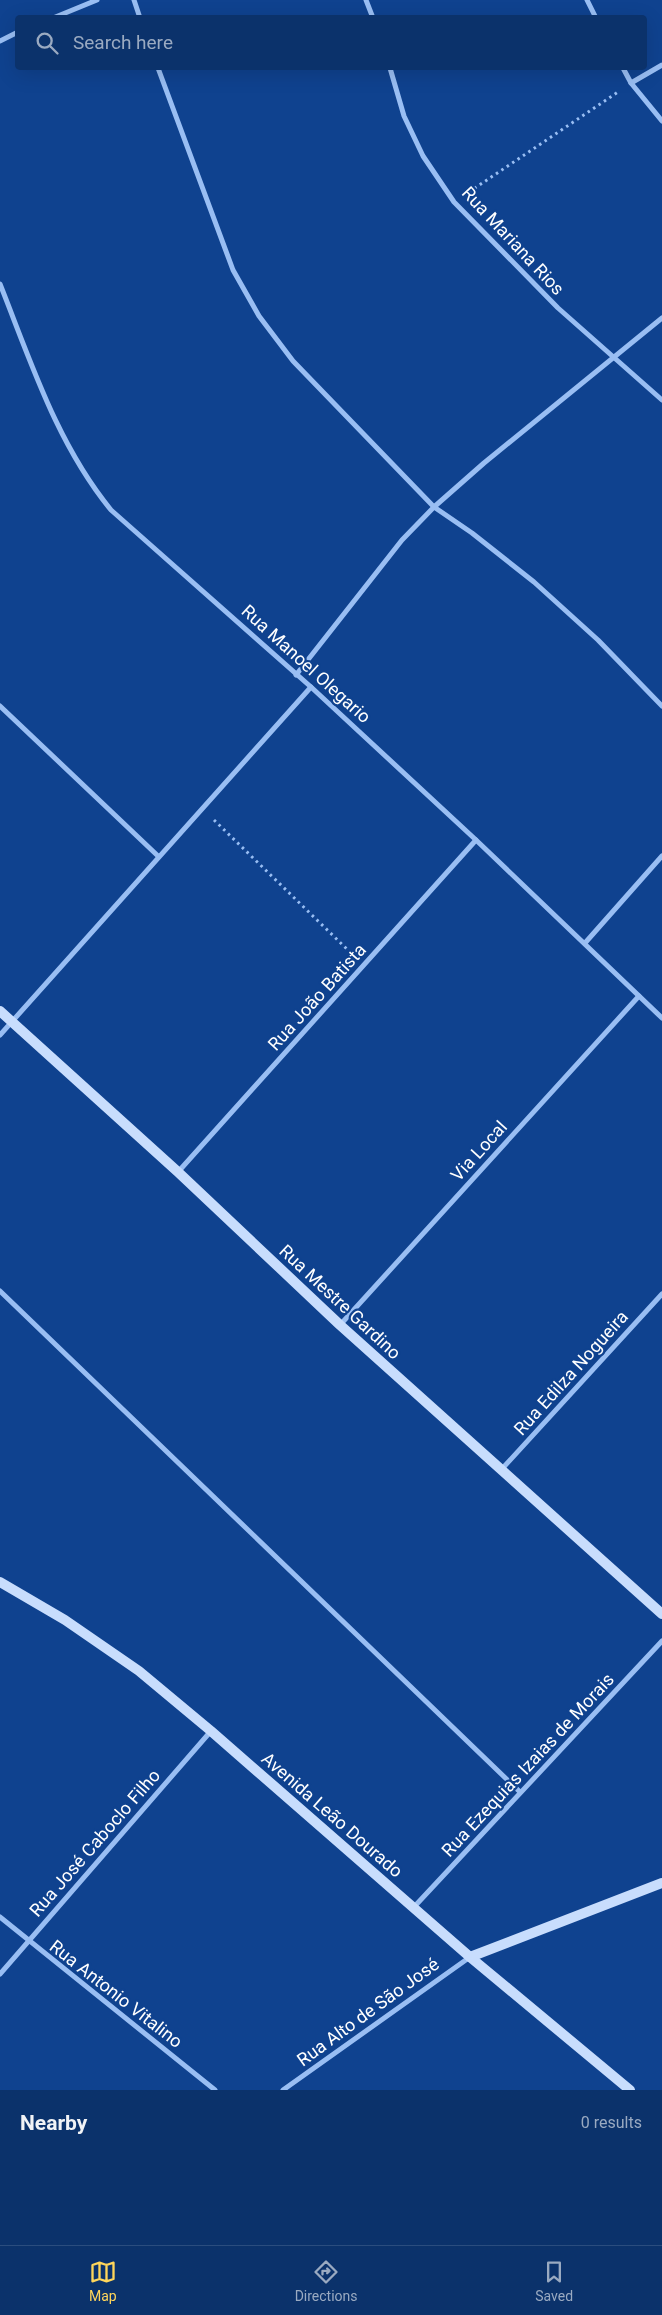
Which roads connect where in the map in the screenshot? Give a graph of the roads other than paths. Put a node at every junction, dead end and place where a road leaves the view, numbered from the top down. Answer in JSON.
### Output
{"nodes":[{"id":1,"x":134,"y":0,"type":"edge"},
{"id":2,"x":366,"y":0,"type":"edge"},
{"id":3,"x":587,"y":0,"type":"edge"},
{"id":4,"x":94,"y":1,"type":"edge"},
{"id":5,"x":60,"y":15,"type":"edge"},
{"id":6,"x":139,"y":15,"type":"edge"},
{"id":7,"x":372,"y":15,"type":"edge"},
{"id":8,"x":594,"y":15,"type":"edge"},
{"id":9,"x":15,"y":34,"type":"edge"},
{"id":10,"x":0,"y":41,"type":"edge"},
{"id":11,"x":662,"y":65,"type":"edge"},
{"id":12,"x":159,"y":70,"type":"edge"},
{"id":13,"x":391,"y":70,"type":"edge"},
{"id":14,"x":624,"y":70,"type":"edge"},
{"id":15,"x":631,"y":83,"type":"junction"},
{"id":16,"x":662,"y":121,"type":"edge"},
{"id":17,"x":0,"y":284,"type":"edge"},
{"id":18,"x":662,"y":318,"type":"edge"},
{"id":19,"x":614,"y":358,"type":"junction"},
{"id":20,"x":662,"y":400,"type":"edge"},
{"id":21,"x":434,"y":507,"type":"junction"},
{"id":22,"x":296,"y":675,"type":"junction"},
{"id":23,"x":310,"y":687,"type":"junction"},
{"id":24,"x":0,"y":706,"type":"edge"},
{"id":25,"x":662,"y":706,"type":"edge"},
{"id":26,"x":476,"y":840,"type":"junction"},
{"id":27,"x":158,"y":856,"type":"junction"},
{"id":28,"x":662,"y":856,"type":"edge"},
{"id":29,"x":585,"y":943,"type":"junction"},
{"id":30,"x":639,"y":996,"type":"junction"},
{"id":31,"x":0,"y":1011,"type":"edge"},
{"id":32,"x":662,"y":1018,"type":"edge"},
{"id":33,"x":12,"y":1023,"type":"junction"},
{"id":34,"x":0,"y":1035,"type":"edge"},
{"id":35,"x":178,"y":1172,"type":"junction"},
{"id":36,"x":0,"y":1291,"type":"edge"},
{"id":37,"x":662,"y":1294,"type":"edge"},
{"id":38,"x":340,"y":1325,"type":"junction"},
{"id":39,"x":501,"y":1470,"type":"junction"},
{"id":40,"x":0,"y":1582,"type":"edge"},
{"id":41,"x":662,"y":1614,"type":"edge"},
{"id":42,"x":662,"y":1641,"type":"edge"},
{"id":43,"x":211,"y":1731,"type":"junction"},
{"id":44,"x":520,"y":1792,"type":"junction"},
{"id":45,"x":662,"y":1883,"type":"edge"},
{"id":46,"x":414,"y":1907,"type":"junction"},
{"id":47,"x":0,"y":1917,"type":"edge"},
{"id":48,"x":27,"y":1941,"type":"junction"},
{"id":49,"x":470,"y":1957,"type":"junction"},
{"id":50,"x":0,"y":1974,"type":"edge"},
{"id":51,"x":215,"y":2090,"type":"edge"},
{"id":52,"x":283,"y":2090,"type":"edge"},
{"id":53,"x":630,"y":2090,"type":"edge"}],
"edges":[{"from":1,"to":6,"type":"street"},
{"from":2,"to":7,"type":"street"},
{"from":3,"to":8,"type":"street"},
{"from":4,"to":5,"type":"street"},
{"from":9,"to":10,"type":"street"},
{"from":11,"to":15,"type":"street"},
{"from":12,"to":21,"type":"street"},
{"from":13,"to":19,"type":"street","name":"Rua Mariana Rios"},
{"from":14,"to":15,"type":"street"},
{"from":15,"to":16,"type":"street"},
{"from":17,"to":22,"type":"street","name":"Rua Manoel Olegario"},
{"from":18,"to":19,"type":"street"},
{"from":19,"to":20,"type":"street","name":"Rua Mariana Rios"},
{"from":19,"to":21,"type":"street"},
{"from":21,"to":22,"type":"street"},
{"from":21,"to":25,"type":"street"},
{"from":22,"to":23,"type":"street","name":"Rua Manoel Olegario"},
{"from":23,"to":26,"type":"street","name":"Rua Manoel Olegario"},
{"from":23,"to":27,"type":"street"},
{"from":24,"to":27,"type":"street"},
{"from":26,"to":29,"type":"street","name":"Rua Manoel Olegario"},
{"from":26,"to":35,"type":"street","name":"Rua João Batista"},
{"from":27,"to":33,"type":"street"},
{"from":28,"to":29,"type":"street"},
{"from":29,"to":30,"type":"street","name":"Rua Manoel Olegario"},
{"from":30,"to":32,"type":"street","name":"Rua Manoel Olegario"},
{"from":30,"to":38,"type":"street","name":"Via Local"},
{"from":31,"to":33,"type":"main road","name":"Rua Mestre Gardino"},
{"from":33,"to":34,"type":"street"},
{"from":33,"to":35,"type":"main road","name":"Rua Mestre Gardino"},
{"from":35,"to":38,"type":"main road","name":"Rua Mestre Gardino"},
{"from":36,"to":44,"type":"street"},
{"from":37,"to":39,"type":"street","name":"Rua Edilza Nogueira"},
{"from":38,"to":39,"type":"main road","name":"Rua Mestre Gardino"},
{"from":39,"to":41,"type":"main road","name":"Rua Mestre Gardino"},
{"from":40,"to":43,"type":"main road","name":"Avenida Leão Dourado"},
{"from":42,"to":44,"type":"street","name":"Rua Ezequias Izaias de Morais"},
{"from":43,"to":46,"type":"main road","name":"Avenida Leão Dourado"},
{"from":43,"to":48,"type":"street","name":"Rua José Caboclo Filho"},
{"from":44,"to":46,"type":"street","name":"Rua Ezequias Izaias de Morais"},
{"from":45,"to":49,"type":"main road"},
{"from":46,"to":49,"type":"main road","name":"Avenida Leão Dourado"},
{"from":47,"to":48,"type":"street","name":"Rua Antonio Vitalino"},
{"from":48,"to":50,"type":"street","name":"Rua José Caboclo Filho"},
{"from":48,"to":51,"type":"street","name":"Rua Antonio Vitalino"},
{"from":49,"to":52,"type":"street","name":"Rua Alto de São José"},
{"from":49,"to":53,"type":"main road","name":"Avenida Leão Dourado"}]}
